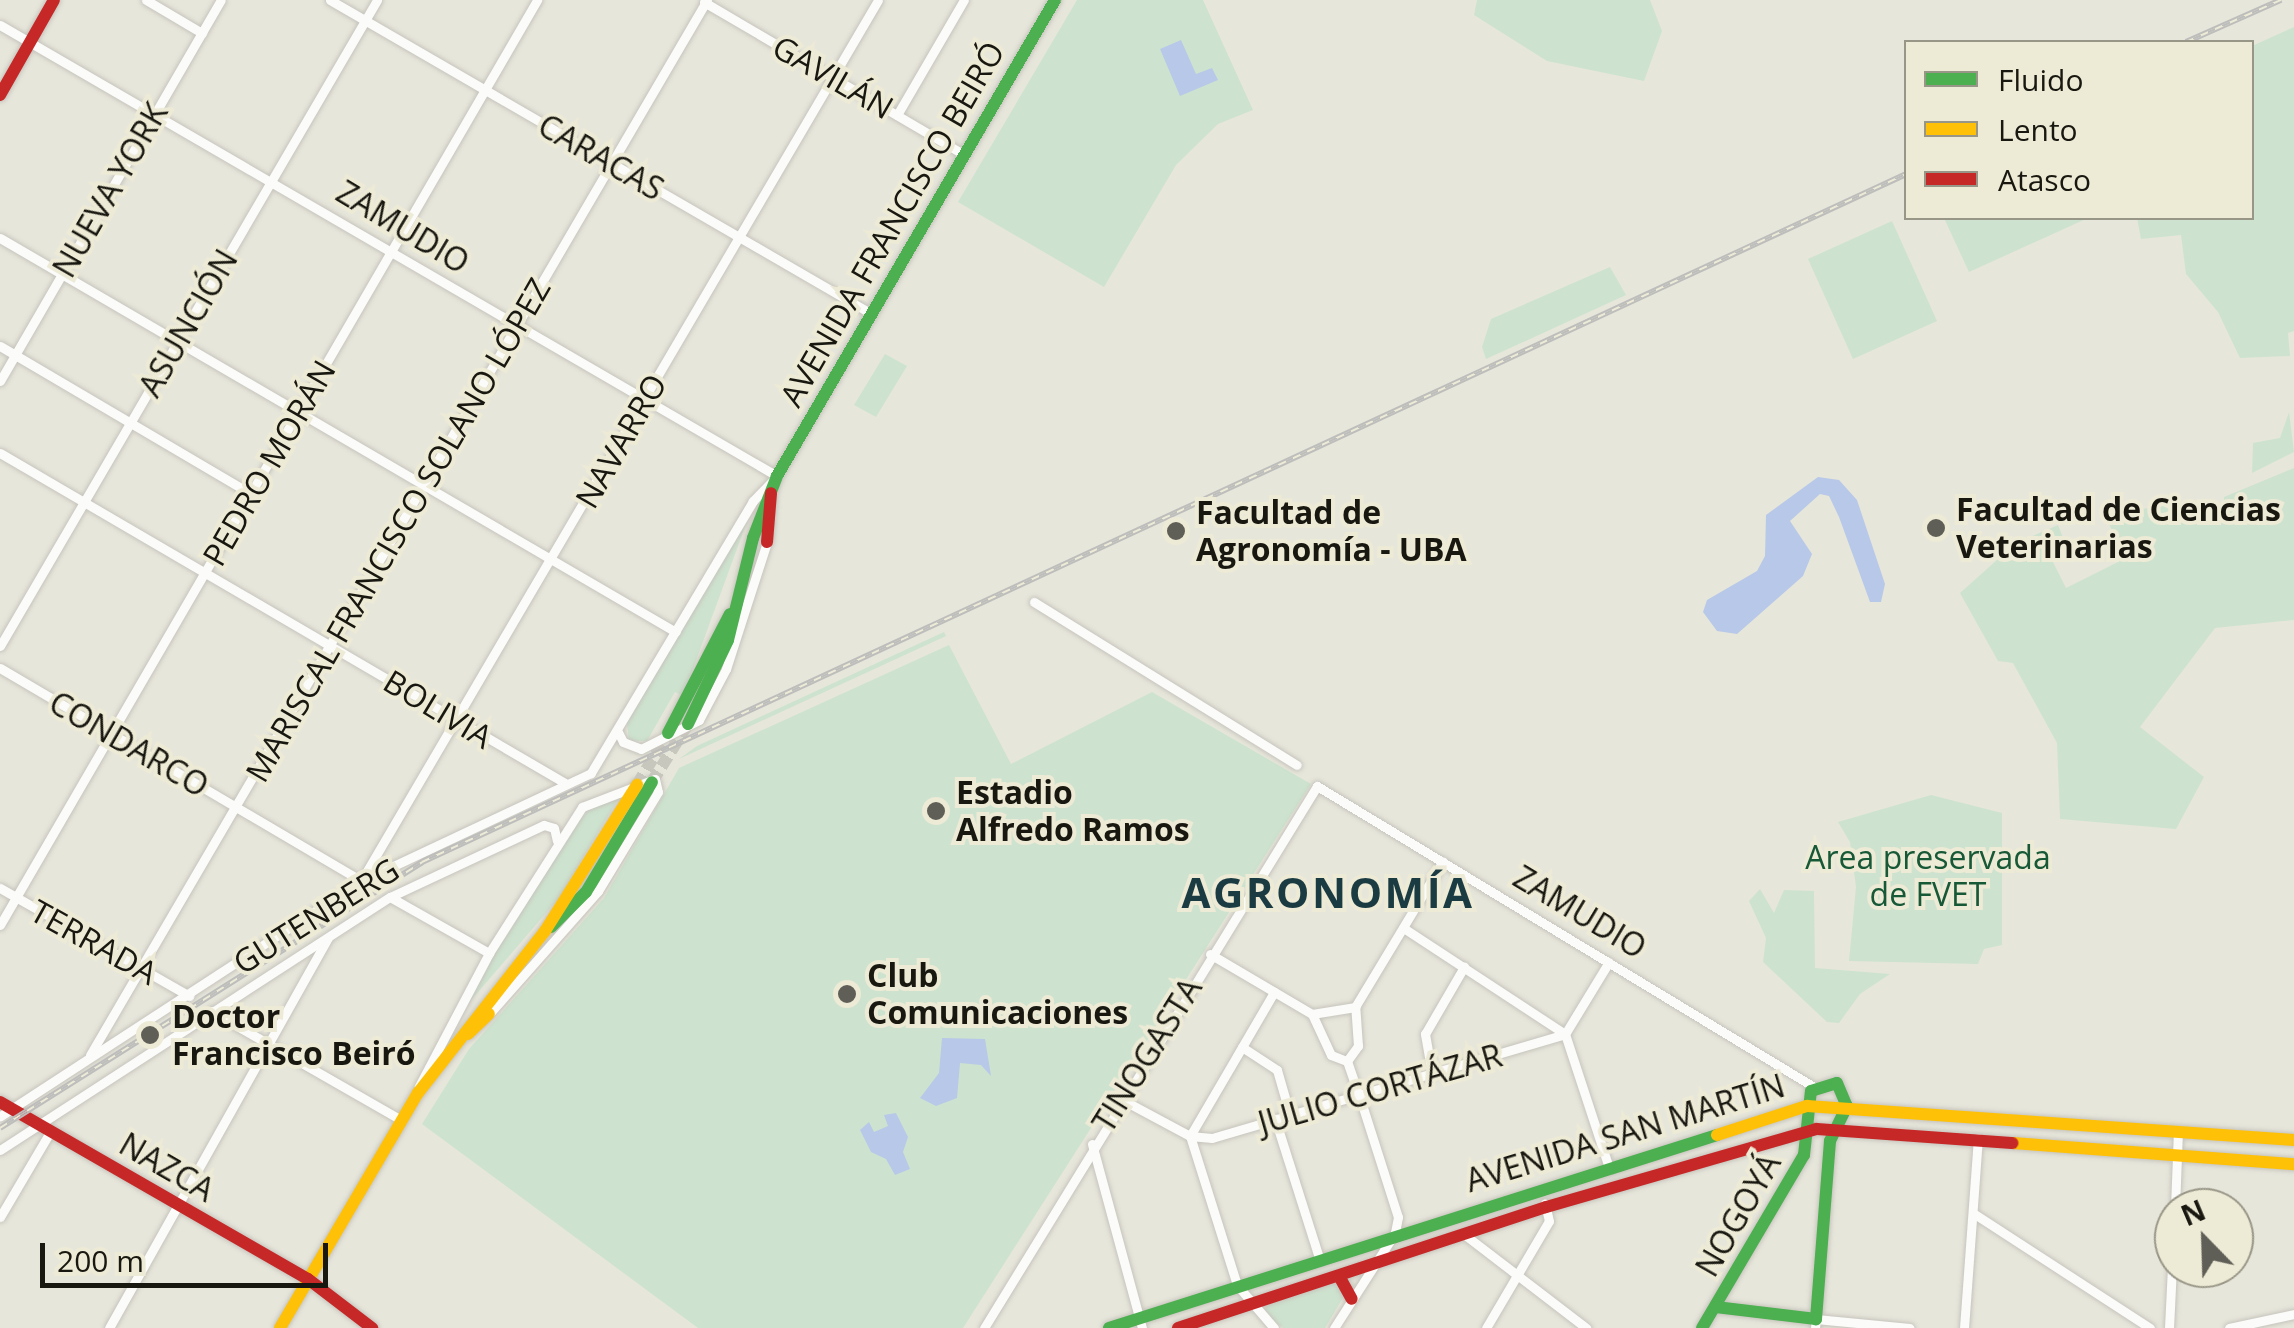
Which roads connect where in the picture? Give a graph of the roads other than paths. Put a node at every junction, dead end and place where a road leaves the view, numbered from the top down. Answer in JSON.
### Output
{"nodes":[{"id":1,"x":54,"y":0,"type":"edge"},
{"id":2,"x":146,"y":0,"type":"edge"},
{"id":3,"x":221,"y":0,"type":"edge"},
{"id":4,"x":330,"y":0,"type":"edge"},
{"id":5,"x":377,"y":0,"type":"edge"},
{"id":6,"x":537,"y":0,"type":"edge"},
{"id":7,"x":878,"y":0,"type":"edge"},
{"id":8,"x":964,"y":0,"type":"edge"},
{"id":9,"x":1055,"y":0,"type":"edge"},
{"id":10,"x":704,"y":1,"type":"edge"},
{"id":11,"x":365,"y":20,"type":"junction"},
{"id":12,"x":0,"y":25,"type":"edge"},
{"id":13,"x":202,"y":33,"type":"junction"},
{"id":14,"x":30,"y":43,"type":"junction"},
{"id":15,"x":833,"y":78,"type":"junction"},
{"id":16,"x":485,"y":90,"type":"junction"},
{"id":17,"x":0,"y":95,"type":"edge"},
{"id":18,"x":154,"y":115,"type":"junction"},
{"id":19,"x":897,"y":115,"type":"junction"},
{"id":20,"x":965,"y":155,"type":"junction"},
{"id":21,"x":611,"y":162,"type":"junction"},
{"id":22,"x":271,"y":181,"type":"junction"},
{"id":23,"x":0,"y":238,"type":"edge"},
{"id":24,"x":740,"y":238,"type":"junction"},
{"id":25,"x":391,"y":252,"type":"junction"},
{"id":26,"x":61,"y":274,"type":"junction"},
{"id":27,"x":872,"y":314,"type":"junction"},
{"id":28,"x":517,"y":326,"type":"junction"},
{"id":29,"x":178,"y":342,"type":"junction"},
{"id":30,"x":0,"y":346,"type":"edge"},
{"id":31,"x":14,"y":355,"type":"junction"},
{"id":32,"x":0,"y":381,"type":"edge"},
{"id":33,"x":646,"y":399,"type":"junction"},
{"id":34,"x":298,"y":412,"type":"junction"},
{"id":35,"x":130,"y":423,"type":"junction"},
{"id":36,"x":0,"y":452,"type":"edge"},
{"id":37,"x":777,"y":476,"type":"junction"},
{"id":38,"x":425,"y":484,"type":"junction"},
{"id":39,"x":770,"y":491,"type":"junction"},
{"id":40,"x":252,"y":496,"type":"junction"},
{"id":41,"x":84,"y":502,"type":"junction"},
{"id":42,"x":766,"y":542,"type":"joint"},
{"id":43,"x":552,"y":559,"type":"junction"},
{"id":44,"x":206,"y":573,"type":"junction"},
{"id":45,"x":740,"y":594,"type":"junction"},
{"id":46,"x":1034,"y":602,"type":"dead end"},
{"id":47,"x":676,"y":632,"type":"junction"},
{"id":48,"x":0,"y":646,"type":"edge"},
{"id":49,"x":332,"y":646,"type":"junction"},
{"id":50,"x":0,"y":668,"type":"edge"},
{"id":51,"x":457,"y":721,"type":"junction"},
{"id":52,"x":688,"y":724,"type":"tunnel mouth"},
{"id":53,"x":618,"y":732,"type":"junction"},
{"id":54,"x":668,"y":733,"type":"tunnel mouth"},
{"id":55,"x":111,"y":734,"type":"junction"},
{"id":56,"x":1297,"y":765,"type":"dead end"},
{"id":57,"x":594,"y":770,"type":"joint"},
{"id":58,"x":652,"y":782,"type":"tunnel mouth"},
{"id":59,"x":565,"y":783,"type":"junction"},
{"id":60,"x":637,"y":785,"type":"tunnel mouth"},
{"id":61,"x":1316,"y":786,"type":"joint"},
{"id":62,"x":237,"y":808,"type":"junction"},
{"id":63,"x":557,"y":841,"type":"junction"},
{"id":64,"x":1443,"y":861,"type":"junction"},
{"id":65,"x":361,"y":881,"type":"junction"},
{"id":66,"x":0,"y":888,"type":"edge"},
{"id":67,"x":390,"y":897,"type":"junction"},
{"id":68,"x":16,"y":898,"type":"junction"},
{"id":69,"x":0,"y":925,"type":"edge"},
{"id":70,"x":1404,"y":929,"type":"junction"},
{"id":71,"x":545,"y":931,"type":"junction"},
{"id":72,"x":329,"y":934,"type":"junction"},
{"id":73,"x":489,"y":954,"type":"junction"},
{"id":74,"x":1210,"y":954,"type":"junction"},
{"id":75,"x":1609,"y":962,"type":"junction"},
{"id":76,"x":1464,"y":967,"type":"junction"},
{"id":77,"x":144,"y":970,"type":"junction"},
{"id":78,"x":1274,"y":992,"type":"junction"},
{"id":79,"x":189,"y":996,"type":"junction"},
{"id":80,"x":1354,"y":1006,"type":"junction"},
{"id":81,"x":212,"y":1011,"type":"junction"},
{"id":82,"x":489,"y":1014,"type":"joint"},
{"id":83,"x":1312,"y":1014,"type":"junction"},
{"id":84,"x":1565,"y":1034,"type":"junction"},
{"id":85,"x":270,"y":1042,"type":"junction"},
{"id":86,"x":1242,"y":1048,"type":"junction"},
{"id":87,"x":452,"y":1049,"type":"junction"},
{"id":88,"x":88,"y":1058,"type":"junction"},
{"id":89,"x":1347,"y":1062,"type":"junction"},
{"id":90,"x":1432,"y":1074,"type":"junction"},
{"id":91,"x":1814,"y":1088,"type":"junction"},
{"id":92,"x":418,"y":1093,"type":"junction"},
{"id":93,"x":1359,"y":1095,"type":"junction"},
{"id":94,"x":1120,"y":1098,"type":"junction"},
{"id":95,"x":1807,"y":1106,"type":"junction"},
{"id":96,"x":1847,"y":1106,"type":"junction"},
{"id":97,"x":4,"y":1108,"type":"edge"},
{"id":98,"x":1290,"y":1115,"type":"junction"},
{"id":99,"x":1275,"y":1119,"type":"junction"},
{"id":100,"x":401,"y":1120,"type":"junction"},
{"id":101,"x":45,"y":1128,"type":"junction"},
{"id":102,"x":1834,"y":1128,"type":"junction"},
{"id":103,"x":2294,"y":1129,"type":"edge"},
{"id":104,"x":1806,"y":1131,"type":"junction"},
{"id":105,"x":2178,"y":1131,"type":"junction"},
{"id":106,"x":1190,"y":1136,"type":"junction"},
{"id":107,"x":1978,"y":1138,"type":"junction"},
{"id":108,"x":2266,"y":1138,"type":"junction"},
{"id":109,"x":2294,"y":1140,"type":"edge"},
{"id":110,"x":1092,"y":1144,"type":"junction"},
{"id":111,"x":0,"y":1150,"type":"edge"},
{"id":112,"x":2177,"y":1154,"type":"junction"},
{"id":113,"x":1802,"y":1160,"type":"junction"},
{"id":114,"x":2294,"y":1164,"type":"edge"},
{"id":115,"x":1608,"y":1165,"type":"junction"},
{"id":116,"x":1827,"y":1165,"type":"junction"},
{"id":117,"x":1540,"y":1187,"type":"junction"},
{"id":118,"x":2176,"y":1188,"type":"edge"},
{"id":119,"x":176,"y":1204,"type":"junction"},
{"id":120,"x":1546,"y":1207,"type":"junction"},
{"id":121,"x":1973,"y":1213,"type":"junction"},
{"id":122,"x":0,"y":1217,"type":"edge"},
{"id":123,"x":1395,"y":1233,"type":"junction"},
{"id":124,"x":1465,"y":1235,"type":"junction"},
{"id":125,"x":1319,"y":1258,"type":"junction"},
{"id":126,"x":1372,"y":1266,"type":"junction"},
{"id":127,"x":1339,"y":1276,"type":"junction"},
{"id":128,"x":1518,"y":1276,"type":"junction"},
{"id":129,"x":308,"y":1278,"type":"junction"},
{"id":130,"x":1236,"y":1285,"type":"junction"},
{"id":131,"x":2171,"y":1288,"type":"edge"},
{"id":132,"x":1352,"y":1299,"type":"junction"},
{"id":133,"x":1248,"y":1305,"type":"junction"},
{"id":134,"x":1716,"y":1307,"type":"junction"},
{"id":135,"x":2294,"y":1314,"type":"edge"},
{"id":136,"x":1143,"y":1322,"type":"edge"},
{"id":137,"x":1816,"y":1323,"type":"edge"},
{"id":138,"x":109,"y":1328,"type":"edge"},
{"id":139,"x":280,"y":1328,"type":"edge"},
{"id":140,"x":372,"y":1328,"type":"edge"},
{"id":141,"x":984,"y":1328,"type":"edge"},
{"id":142,"x":1109,"y":1328,"type":"edge"},
{"id":143,"x":1178,"y":1328,"type":"edge"},
{"id":144,"x":1274,"y":1328,"type":"edge"},
{"id":145,"x":1334,"y":1328,"type":"edge"},
{"id":146,"x":1486,"y":1328,"type":"edge"},
{"id":147,"x":1586,"y":1328,"type":"edge"},
{"id":148,"x":1702,"y":1328,"type":"edge"},
{"id":149,"x":1910,"y":1328,"type":"edge"},
{"id":150,"x":1964,"y":1328,"type":"edge"},
{"id":151,"x":2150,"y":1328,"type":"edge"},
{"id":152,"x":2169,"y":1328,"type":"edge"},
{"id":153,"x":2229,"y":1328,"type":"edge"}],
"edges":[{"from":1,"to":14,"type":"main road"},
{"from":2,"to":13,"type":"street"},
{"from":3,"to":13,"type":"street","name":"NUEVA YORK"},
{"from":4,"to":11,"type":"street","name":"CARACAS"},
{"from":5,"to":11,"type":"street","name":"ASUNCIÓN"},
{"from":6,"to":16,"type":"street","name":"PEDRO MORÁN"},
{"from":7,"to":15,"type":"street","name":"NAVARRO"},
{"from":8,"to":19,"type":"street"},
{"from":9,"to":20,"type":"main road","name":"AVENIDA FRANCISCO BEIRÓ"},
{"from":10,"to":15,"type":"street","name":"GAVILÁN"},
{"from":10,"to":21,"type":"street","name":"MARISCAL FRANCISCO SOLANO LÓPEZ"},
{"from":11,"to":16,"type":"street","name":"CARACAS"},
{"from":11,"to":22,"type":"street","name":"ASUNCIÓN"},
{"from":12,"to":14,"type":"street","name":"ZAMUDIO"},
{"from":13,"to":18,"type":"street","name":"NUEVA YORK"},
{"from":14,"to":17,"type":"main road"},
{"from":14,"to":18,"type":"street","name":"ZAMUDIO"},
{"from":15,"to":19,"type":"street","name":"GAVILÁN"},
{"from":15,"to":24,"type":"street","name":"NAVARRO"},
{"from":16,"to":21,"type":"street","name":"CARACAS"},
{"from":16,"to":25,"type":"street","name":"PEDRO MORÁN"},
{"from":18,"to":22,"type":"street","name":"ZAMUDIO"},
{"from":18,"to":26,"type":"street","name":"NUEVA YORK"},
{"from":19,"to":20,"type":"street","name":"GAVILÁN"},
{"from":20,"to":27,"type":"main road","name":"AVENIDA FRANCISCO BEIRÓ"},
{"from":21,"to":24,"type":"street","name":"CARACAS"},
{"from":21,"to":28,"type":"street","name":"MARISCAL FRANCISCO SOLANO LÓPEZ"},
{"from":22,"to":25,"type":"street","name":"ZAMUDIO"},
{"from":22,"to":29,"type":"street","name":"ASUNCIÓN"},
{"from":23,"to":26,"type":"street"},
{"from":24,"to":27,"type":"street","name":"CARACAS"},
{"from":24,"to":33,"type":"street","name":"NAVARRO"},
{"from":25,"to":28,"type":"street","name":"ZAMUDIO"},
{"from":25,"to":34,"type":"street","name":"PEDRO MORÁN"},
{"from":26,"to":29,"type":"street"},
{"from":26,"to":31,"type":"street","name":"NUEVA YORK"},
{"from":27,"to":37,"type":"main road","name":"AVENIDA FRANCISCO BEIRÓ"},
{"from":28,"to":33,"type":"street","name":"ZAMUDIO"},
{"from":28,"to":38,"type":"street","name":"MARISCAL FRANCISCO SOLANO LÓPEZ"},
{"from":29,"to":34,"type":"street"},
{"from":29,"to":35,"type":"street","name":"ASUNCIÓN"},
{"from":30,"to":31,"type":"street"},
{"from":31,"to":32,"type":"street","name":"NUEVA YORK"},
{"from":31,"to":35,"type":"street"},
{"from":33,"to":37,"type":"street","name":"ZAMUDIO"},
{"from":33,"to":43,"type":"street","name":"NAVARRO"},
{"from":34,"to":38,"type":"street"},
{"from":34,"to":40,"type":"street","name":"PEDRO MORÁN"},
{"from":35,"to":40,"type":"street"},
{"from":35,"to":41,"type":"street","name":"ASUNCIÓN"},
{"from":36,"to":41,"type":"street","name":"BOLIVIA"},
{"from":37,"to":39,"type":"main road","name":"AVENIDA FRANCISCO BEIRÓ"},
{"from":37,"to":47,"type":"street","name":"AVENIDA FRANCISCO BEIRÓ"},
{"from":38,"to":43,"type":"street"},
{"from":38,"to":49,"type":"street","name":"MARISCAL FRANCISCO SOLANO LÓPEZ"},
{"from":39,"to":42,"type":"main road"},
{"from":39,"to":45,"type":"main road"},
{"from":40,"to":44,"type":"street","name":"PEDRO MORÁN"},
{"from":41,"to":44,"type":"street","name":"BOLIVIA"},
{"from":41,"to":48,"type":"street","name":"ASUNCIÓN"},
{"from":42,"to":53,"type":"street"},
{"from":43,"to":47,"type":"street"},
{"from":43,"to":51,"type":"street","name":"NAVARRO"},
{"from":44,"to":49,"type":"street","name":"BOLIVIA"},
{"from":44,"to":55,"type":"street","name":"PEDRO MORÁN"},
{"from":45,"to":52,"type":"main road"},
{"from":45,"to":54,"type":"main road"},
{"from":46,"to":56,"type":"street"},
{"from":47,"to":53,"type":"street","name":"AVENIDA FRANCISCO BEIRÓ"},
{"from":49,"to":51,"type":"street","name":"BOLIVIA"},
{"from":49,"to":62,"type":"street","name":"MARISCAL FRANCISCO SOLANO LÓPEZ"},
{"from":50,"to":55,"type":"street","name":"CONDARCO"},
{"from":51,"to":59,"type":"street","name":"BOLIVIA"},
{"from":51,"to":65,"type":"street","name":"NAVARRO"},
{"from":53,"to":57,"type":"street","name":"AVENIDA FRANCISCO BEIRÓ"},
{"from":55,"to":62,"type":"street","name":"CONDARCO"},
{"from":55,"to":68,"type":"street","name":"PEDRO MORÁN"},
{"from":57,"to":59,"type":"street","name":"GUTENBERG"},
{"from":58,"to":71,"type":"main road"},
{"from":59,"to":65,"type":"street","name":"GUTENBERG"},
{"from":60,"to":71,"type":"main road"},
{"from":61,"to":64,"type":"street","name":"ZAMUDIO"},
{"from":61,"to":74,"type":"street","name":"TINOGASTA"},
{"from":62,"to":65,"type":"street","name":"CONDARCO"},
{"from":62,"to":77,"type":"street","name":"MARISCAL FRANCISCO SOLANO LÓPEZ"},
{"from":63,"to":67,"type":"street","name":"GUTENBERG"},
{"from":63,"to":73,"type":"street"},
{"from":63,"to":82,"type":"street"},
{"from":64,"to":70,"type":"street"},
{"from":64,"to":75,"type":"street","name":"ZAMUDIO"},
{"from":65,"to":79,"type":"street","name":"GUTENBERG"},
{"from":66,"to":68,"type":"street","name":"TERRADA"},
{"from":67,"to":72,"type":"street","name":"GUTENBERG"},
{"from":67,"to":73,"type":"street"},
{"from":68,"to":69,"type":"street","name":"PEDRO MORÁN"},
{"from":68,"to":77,"type":"street","name":"TERRADA"},
{"from":70,"to":76,"type":"street"},
{"from":70,"to":80,"type":"street"},
{"from":71,"to":87,"type":"main road"},
{"from":72,"to":81,"type":"street","name":"GUTENBERG"},
{"from":72,"to":85,"type":"street"},
{"from":73,"to":92,"type":"street"},
{"from":74,"to":78,"type":"street"},
{"from":74,"to":94,"type":"street","name":"TINOGASTA"},
{"from":75,"to":84,"type":"street"},
{"from":75,"to":91,"type":"street","name":"ZAMUDIO"},
{"from":76,"to":84,"type":"street"},
{"from":76,"to":90,"type":"street"},
{"from":77,"to":79,"type":"street","name":"TERRADA"},
{"from":77,"to":88,"type":"street","name":"MARISCAL FRANCISCO SOLANO LÓPEZ"},
{"from":78,"to":83,"type":"street"},
{"from":78,"to":86,"type":"street"},
{"from":79,"to":88,"type":"street","name":"GUTENBERG"},
{"from":80,"to":83,"type":"street"},
{"from":80,"to":89,"type":"street"},
{"from":81,"to":85,"type":"street"},
{"from":81,"to":101,"type":"street","name":"GUTENBERG"},
{"from":82,"to":87,"type":"main road"},
{"from":83,"to":89,"type":"street"},
{"from":84,"to":90,"type":"street","name":"JULIO CORTÁZAR"},
{"from":84,"to":115,"type":"street"},
{"from":85,"to":100,"type":"street"},
{"from":85,"to":119,"type":"street"},
{"from":86,"to":98,"type":"street"},
{"from":86,"to":106,"type":"street"},
{"from":87,"to":92,"type":"main road"},
{"from":88,"to":97,"type":"street","name":"GUTENBERG"},
{"from":89,"to":93,"type":"street"},
{"from":90,"to":93,"type":"street","name":"JULIO CORTÁZAR"},
{"from":91,"to":95,"type":"main road","name":"NOGOYÁ"},
{"from":91,"to":96,"type":"main road"},
{"from":92,"to":100,"type":"main road"},
{"from":93,"to":98,"type":"street","name":"JULIO CORTÁZAR"},
{"from":93,"to":123,"type":"street"},
{"from":94,"to":106,"type":"street"},
{"from":94,"to":110,"type":"street","name":"TINOGASTA"},
{"from":95,"to":96,"type":"main road","name":"AVENIDA SAN MARTÍN"},
{"from":95,"to":104,"type":"main road","name":"NOGOYÁ"},
{"from":95,"to":115,"type":"main road","name":"AVENIDA SAN MARTÍN"},
{"from":96,"to":102,"type":"main road"},
{"from":96,"to":105,"type":"main road","name":"AVENIDA SAN MARTÍN"},
{"from":97,"to":101,"type":"main road","name":"NAZCA"},
{"from":98,"to":99,"type":"street","name":"JULIO CORTÁZAR"},
{"from":99,"to":106,"type":"street","name":"JULIO CORTÁZAR"},
{"from":99,"to":125,"type":"street"},
{"from":100,"to":129,"type":"main road"},
{"from":101,"to":111,"type":"street","name":"GUTENBERG"},
{"from":101,"to":119,"type":"main road","name":"NAZCA"},
{"from":101,"to":122,"type":"street"},
{"from":102,"to":104,"type":"main road","name":"AVENIDA SAN MARTÍN"},
{"from":102,"to":107,"type":"main road","name":"AVENIDA SAN MARTÍN"},
{"from":102,"to":116,"type":"main road"},
{"from":103,"to":108,"type":"main road"},
{"from":104,"to":113,"type":"main road","name":"NOGOYÁ"},
{"from":104,"to":120,"type":"main road","name":"AVENIDA SAN MARTÍN"},
{"from":105,"to":108,"type":"main road","name":"AVENIDA SAN MARTÍN"},
{"from":105,"to":112,"type":"street"},
{"from":106,"to":130,"type":"street"},
{"from":107,"to":112,"type":"main road","name":"AVENIDA SAN MARTÍN"},
{"from":107,"to":121,"type":"street"},
{"from":108,"to":109,"type":"main road","name":"AVENIDA SAN MARTÍN"},
{"from":110,"to":136,"type":"street"},
{"from":110,"to":141,"type":"street","name":"TINOGASTA"},
{"from":112,"to":114,"type":"main road","name":"AVENIDA SAN MARTÍN"},
{"from":112,"to":118,"type":"street"},
{"from":113,"to":116,"type":"main road"},
{"from":113,"to":134,"type":"main road","name":"NOGOYÁ"},
{"from":115,"to":117,"type":"main road","name":"AVENIDA SAN MARTÍN"},
{"from":116,"to":137,"type":"main road"},
{"from":117,"to":120,"type":"street"},
{"from":117,"to":123,"type":"main road","name":"AVENIDA SAN MARTÍN"},
{"from":119,"to":129,"type":"main road","name":"NAZCA"},
{"from":119,"to":138,"type":"street"},
{"from":120,"to":124,"type":"main road","name":"AVENIDA SAN MARTÍN"},
{"from":120,"to":128,"type":"street"},
{"from":121,"to":150,"type":"street"},
{"from":121,"to":151,"type":"street"},
{"from":123,"to":125,"type":"main road","name":"AVENIDA SAN MARTÍN"},
{"from":123,"to":126,"type":"street"},
{"from":124,"to":126,"type":"main road","name":"AVENIDA SAN MARTÍN"},
{"from":124,"to":128,"type":"street"},
{"from":125,"to":130,"type":"main road","name":"AVENIDA SAN MARTÍN"},
{"from":126,"to":127,"type":"main road","name":"AVENIDA SAN MARTÍN"},
{"from":126,"to":132,"type":"street"},
{"from":127,"to":132,"type":"main road"},
{"from":127,"to":133,"type":"main road","name":"AVENIDA SAN MARTÍN"},
{"from":128,"to":146,"type":"street"},
{"from":128,"to":147,"type":"street"},
{"from":129,"to":139,"type":"main road"},
{"from":129,"to":140,"type":"main road","name":"NAZCA"},
{"from":130,"to":133,"type":"street"},
{"from":130,"to":136,"type":"main road","name":"AVENIDA SAN MARTÍN"},
{"from":131,"to":152,"type":"street"},
{"from":132,"to":145,"type":"street"},
{"from":133,"to":143,"type":"main road","name":"AVENIDA SAN MARTÍN"},
{"from":133,"to":144,"type":"street"},
{"from":134,"to":137,"type":"main road"},
{"from":134,"to":148,"type":"main road","name":"NOGOYÁ"},
{"from":135,"to":153,"type":"street"},
{"from":136,"to":142,"type":"main road","name":"AVENIDA SAN MARTÍN"},
{"from":137,"to":149,"type":"street"}]}
